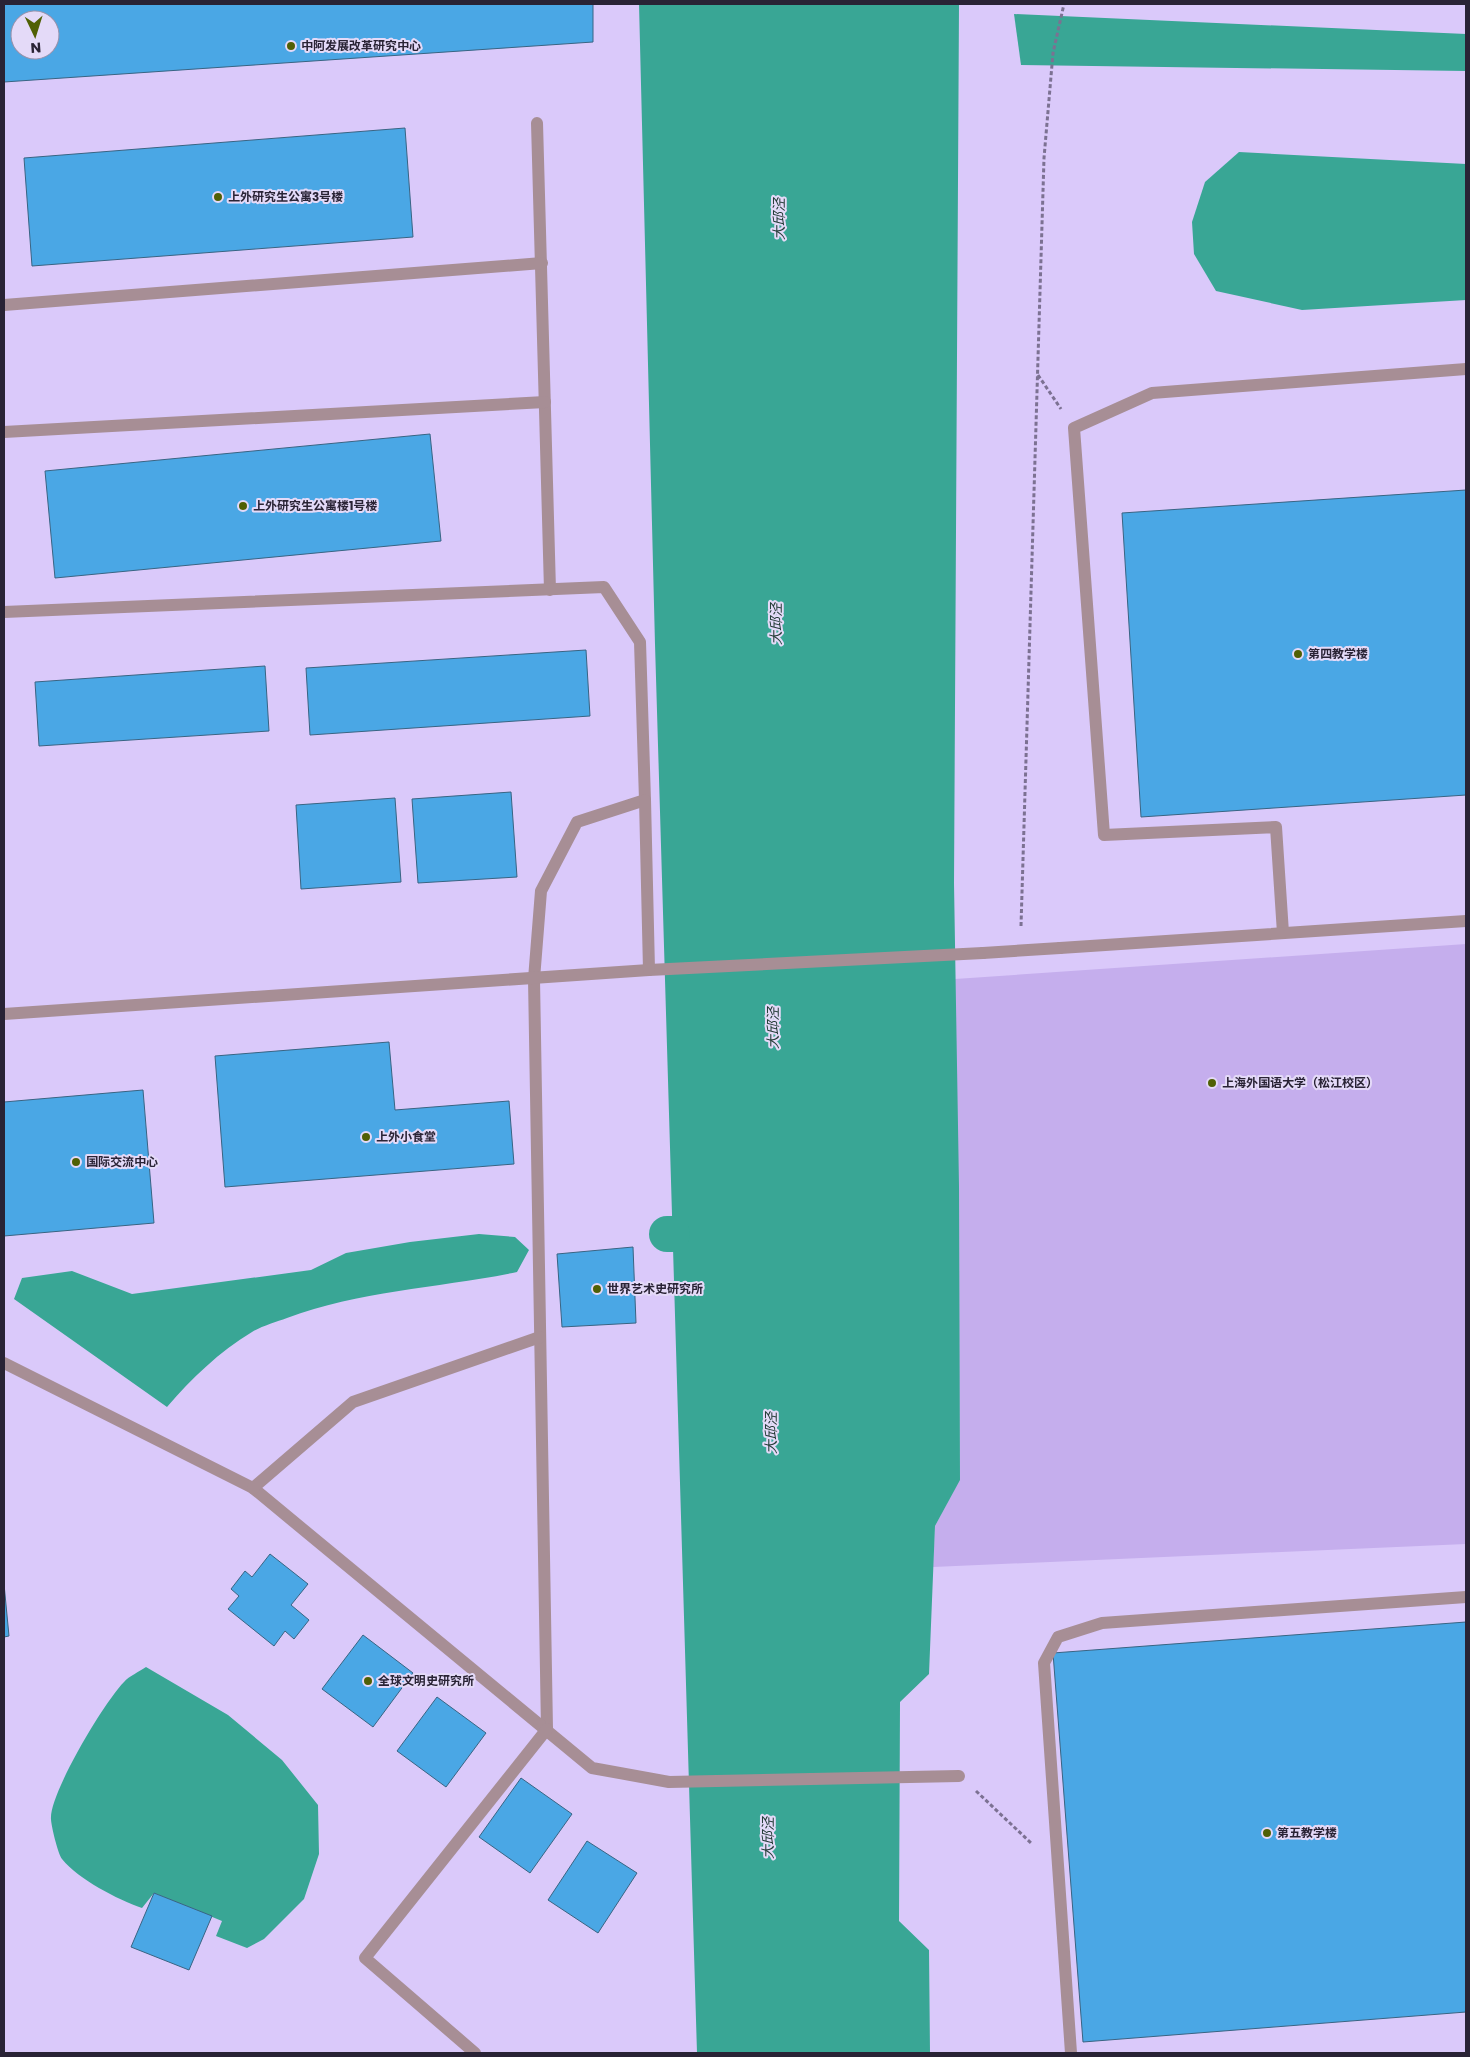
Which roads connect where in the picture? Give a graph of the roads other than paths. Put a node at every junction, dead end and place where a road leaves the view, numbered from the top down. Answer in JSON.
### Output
{"nodes":[{"id":1,"x":537,"y":123,"type":"dead end"},
{"id":2,"x":542,"y":263,"type":"junction"},
{"id":3,"x":4,"y":305,"type":"edge"},
{"id":4,"x":1466,"y":369,"type":"edge"},
{"id":5,"x":545,"y":402,"type":"junction"},
{"id":6,"x":4,"y":432,"type":"edge"},
{"id":7,"x":550,"y":590,"type":"junction"},
{"id":8,"x":4,"y":612,"type":"edge"},
{"id":9,"x":645,"y":800,"type":"junction"},
{"id":10,"x":1466,"y":921,"type":"edge"},
{"id":11,"x":1283,"y":933,"type":"junction"},
{"id":12,"x":649,"y":970,"type":"junction"},
{"id":13,"x":534,"y":979,"type":"junction"},
{"id":14,"x":4,"y":1014,"type":"edge"},
{"id":15,"x":540,"y":1338,"type":"junction"},
{"id":16,"x":4,"y":1363,"type":"edge"},
{"id":17,"x":253,"y":1488,"type":"junction"},
{"id":18,"x":1466,"y":1597,"type":"edge"},
{"id":19,"x":547,"y":1729,"type":"junction"},
{"id":20,"x":959,"y":1776,"type":"road end"},
{"id":21,"x":475,"y":2053,"type":"edge"},
{"id":22,"x":1071,"y":2053,"type":"edge"}],
"edges":[{"from":1,"to":2,"type":"street"},
{"from":2,"to":3,"type":"street"},
{"from":2,"to":5,"type":"street"},
{"from":4,"to":11,"type":"street"},
{"from":5,"to":6,"type":"street"},
{"from":5,"to":7,"type":"street"},
{"from":7,"to":8,"type":"street"},
{"from":7,"to":9,"type":"street"},
{"from":9,"to":12,"type":"street"},
{"from":9,"to":13,"type":"street"},
{"from":10,"to":11,"type":"street"},
{"from":11,"to":12,"type":"street"},
{"from":12,"to":13,"type":"street"},
{"from":13,"to":14,"type":"street"},
{"from":13,"to":15,"type":"street"},
{"from":15,"to":17,"type":"street"},
{"from":15,"to":19,"type":"street"},
{"from":16,"to":17,"type":"street"},
{"from":17,"to":19,"type":"street"},
{"from":18,"to":22,"type":"street"},
{"from":19,"to":20,"type":"street"},
{"from":19,"to":21,"type":"street"}]}
